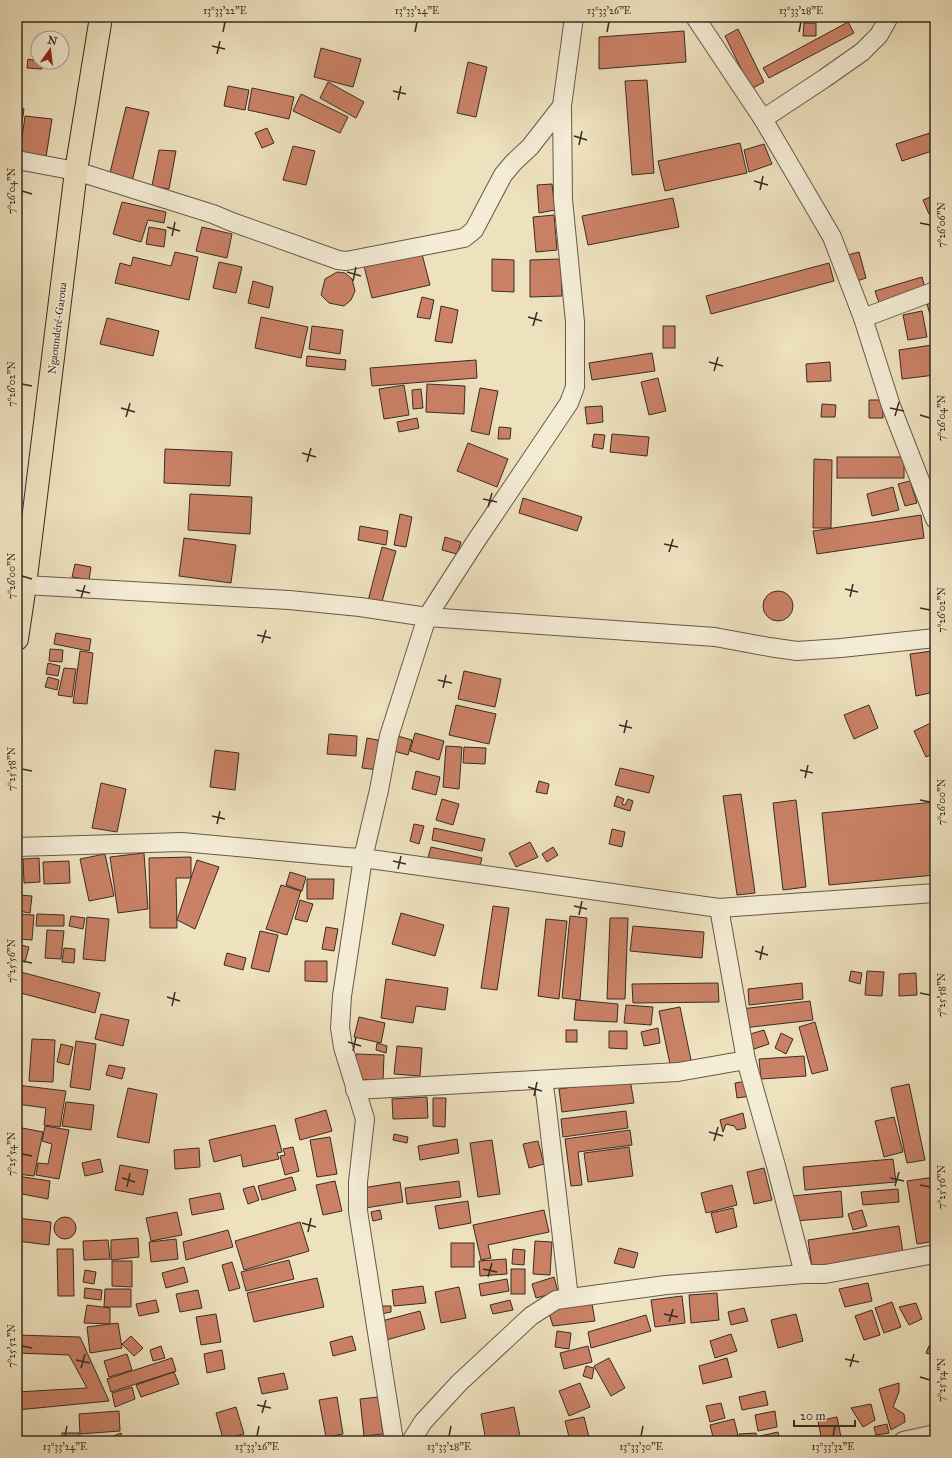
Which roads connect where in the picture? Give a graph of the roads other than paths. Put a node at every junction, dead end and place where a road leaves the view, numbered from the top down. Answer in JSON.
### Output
{"nodes":[{"id":1,"x":101,"y":17,"type":"edge"},
{"id":2,"x":574,"y":17,"type":"edge"},
{"id":3,"x":696,"y":17,"type":"edge"},
{"id":4,"x":889,"y":17,"type":"edge"},
{"id":5,"x":562,"y":106,"type":"junction"},
{"id":6,"x":763,"y":119,"type":"junction"},
{"id":7,"x":17,"y":160,"type":"edge"},
{"id":8,"x":76,"y":172,"type":"junction"},
{"id":9,"x":935,"y":291,"type":"edge"},
{"id":10,"x":863,"y":318,"type":"junction"},
{"id":11,"x":935,"y":519,"type":"edge"},
{"id":12,"x":25,"y":585,"type":"junction"},
{"id":13,"x":427,"y":617,"type":"junction"},
{"id":14,"x":935,"y":638,"type":"edge"},
{"id":15,"x":17,"y":639,"type":"edge"},
{"id":16,"x":17,"y":847,"type":"edge"},
{"id":17,"x":363,"y":858,"type":"junction"},
{"id":18,"x":935,"y":893,"type":"edge"},
{"id":19,"x":720,"y":908,"type":"junction"},
{"id":20,"x":746,"y":1060,"type":"junction"},
{"id":21,"x":543,"y":1080,"type":"junction"},
{"id":22,"x":355,"y":1090,"type":"junction"},
{"id":23,"x":935,"y":1254,"type":"edge"},
{"id":24,"x":804,"y":1274,"type":"junction"},
{"id":25,"x":570,"y":1298,"type":"junction"},
{"id":26,"x":935,"y":1434,"type":"edge"},
{"id":27,"x":394,"y":1441,"type":"edge"},
{"id":28,"x":411,"y":1441,"type":"edge"},
{"id":29,"x":903,"y":1441,"type":"edge"}],
"edges":[{"from":1,"to":8,"type":"highway","name":"Ngaoundéré-Garoua"},
{"from":2,"to":5,"type":"street"},
{"from":3,"to":6,"type":"street"},
{"from":4,"to":6,"type":"street"},
{"from":5,"to":8,"type":"street"},
{"from":5,"to":13,"type":"street"},
{"from":6,"to":10,"type":"street"},
{"from":7,"to":8,"type":"street"},
{"from":8,"to":12,"type":"highway","name":"Ngaoundéré-Garoua"},
{"from":9,"to":10,"type":"street"},
{"from":10,"to":11,"type":"street"},
{"from":12,"to":13,"type":"street"},
{"from":12,"to":15,"type":"highway","name":"Ngaoundéré-Garoua"},
{"from":13,"to":14,"type":"street"},
{"from":13,"to":17,"type":"street"},
{"from":16,"to":17,"type":"street"},
{"from":17,"to":19,"type":"street"},
{"from":17,"to":22,"type":"street"},
{"from":18,"to":19,"type":"street"},
{"from":19,"to":20,"type":"street"},
{"from":20,"to":21,"type":"street"},
{"from":20,"to":24,"type":"street"},
{"from":21,"to":22,"type":"street"},
{"from":21,"to":25,"type":"street"},
{"from":22,"to":27,"type":"street"},
{"from":23,"to":24,"type":"street"},
{"from":24,"to":25,"type":"street"},
{"from":25,"to":28,"type":"street"},
{"from":26,"to":29,"type":"street"}]}
